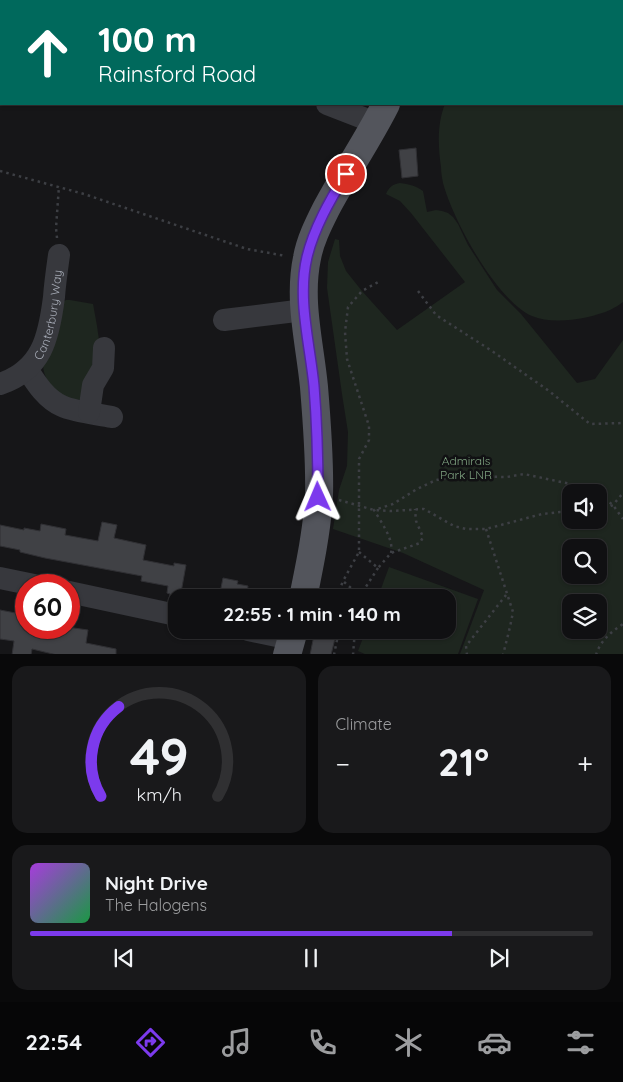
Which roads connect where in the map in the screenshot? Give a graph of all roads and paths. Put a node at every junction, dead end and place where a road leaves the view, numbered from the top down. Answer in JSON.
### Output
{"nodes":[{"id":1,"x":333,"y":105,"type":"edge"},
{"id":2,"x":381,"y":113,"type":"edge"},
{"id":3,"x":0,"y":171,"type":"edge"},
{"id":4,"x":59,"y":186,"type":"junction"},
{"id":5,"x":59,"y":254,"type":"joint"},
{"id":6,"x":306,"y":258,"type":"junction"},
{"id":7,"x":380,"y":281,"type":"dead end"},
{"id":8,"x":418,"y":291,"type":"dead end"},
{"id":9,"x":304,"y":310,"type":"junction"},
{"id":10,"x":235,"y":324,"type":"dead end"},
{"id":11,"x":104,"y":348,"type":"dead end"},
{"id":12,"x":27,"y":369,"type":"junction"},
{"id":13,"x":0,"y":384,"type":"edge"},
{"id":14,"x":90,"y":401,"type":"junction"},
{"id":15,"x":112,"y":416,"type":"dead end"},
{"id":16,"x":623,"y":423,"type":"edge"},
{"id":17,"x":570,"y":484,"type":"edge"},
{"id":18,"x":623,"y":494,"type":"edge"},
{"id":19,"x":318,"y":497,"type":"junction"},
{"id":20,"x":607,"y":501,"type":"edge"},
{"id":21,"x":613,"y":505,"type":"junction"},
{"id":22,"x":360,"y":506,"type":"junction"},
{"id":23,"x":607,"y":508,"type":"edge"},
{"id":24,"x":415,"y":509,"type":"junction"},
{"id":25,"x":374,"y":510,"type":"junction"},
{"id":26,"x":562,"y":512,"type":"edge"},
{"id":27,"x":623,"y":519,"type":"edge"},
{"id":28,"x":486,"y":529,"type":"junction"},
{"id":29,"x":359,"y":552,"type":"junction"},
{"id":30,"x":391,"y":553,"type":"junction"},
{"id":31,"x":378,"y":568,"type":"junction"},
{"id":32,"x":0,"y":578,"type":"edge"},
{"id":33,"x":15,"y":581,"type":"edge"},
{"id":34,"x":343,"y":581,"type":"junction"},
{"id":35,"x":305,"y":589,"type":"edge"},
{"id":36,"x":340,"y":589,"type":"edge"},
{"id":37,"x":352,"y":589,"type":"edge"},
{"id":38,"x":365,"y":589,"type":"edge"},
{"id":39,"x":80,"y":594,"type":"edge"},
{"id":40,"x":507,"y":594,"type":"junction"},
{"id":41,"x":168,"y":613,"type":"edge"},
{"id":42,"x":623,"y":624,"type":"edge"},
{"id":43,"x":337,"y":639,"type":"edge"},
{"id":44,"x":354,"y":639,"type":"edge"},
{"id":45,"x":334,"y":654,"type":"edge"},
{"id":46,"x":352,"y":654,"type":"edge"},
{"id":47,"x":467,"y":654,"type":"edge"},
{"id":48,"x":502,"y":654,"type":"edge"},
{"id":49,"x":596,"y":654,"type":"edge"}],
"edges":[{"from":1,"to":2,"type":"street"},
{"from":2,"to":6,"type":"main road"},
{"from":3,"to":4,"type":"path"},
{"from":4,"to":5,"type":"path"},
{"from":4,"to":6,"type":"path"},
{"from":5,"to":12,"type":"street","name":"Canterbury Way"},
{"from":6,"to":9,"type":"main road"},
{"from":7,"to":22,"type":"path"},
{"from":8,"to":16,"type":"path"},
{"from":9,"to":10,"type":"street"},
{"from":9,"to":19,"type":"main road"},
{"from":11,"to":14,"type":"street"},
{"from":12,"to":13,"type":"street","name":"Canterbury Way"},
{"from":12,"to":14,"type":"street","name":"Canterbury Way"},
{"from":14,"to":15,"type":"street","name":"Canterbury Way"},
{"from":17,"to":25,"type":"path"},
{"from":18,"to":21,"type":"path"},
{"from":19,"to":22,"type":"path"},
{"from":19,"to":35,"type":"main road"},
{"from":20,"to":21,"type":"path"},
{"from":21,"to":23,"type":"path"},
{"from":21,"to":27,"type":"path"},
{"from":22,"to":25,"type":"path"},
{"from":22,"to":29,"type":"path"},
{"from":24,"to":25,"type":"path"},
{"from":24,"to":28,"type":"path"},
{"from":24,"to":30,"type":"path"},
{"from":25,"to":30,"type":"path"},
{"from":26,"to":28,"type":"path"},
{"from":28,"to":40,"type":"path"},
{"from":29,"to":31,"type":"path"},
{"from":29,"to":34,"type":"path"},
{"from":30,"to":31,"type":"path"},
{"from":31,"to":38,"type":"path"},
{"from":32,"to":33,"type":"street"},
{"from":34,"to":36,"type":"path"},
{"from":34,"to":37,"type":"path"},
{"from":39,"to":41,"type":"street"},
{"from":40,"to":47,"type":"path"},
{"from":40,"to":48,"type":"path"},
{"from":42,"to":49,"type":"path"},
{"from":43,"to":45,"type":"path"},
{"from":44,"to":46,"type":"path"}]}
